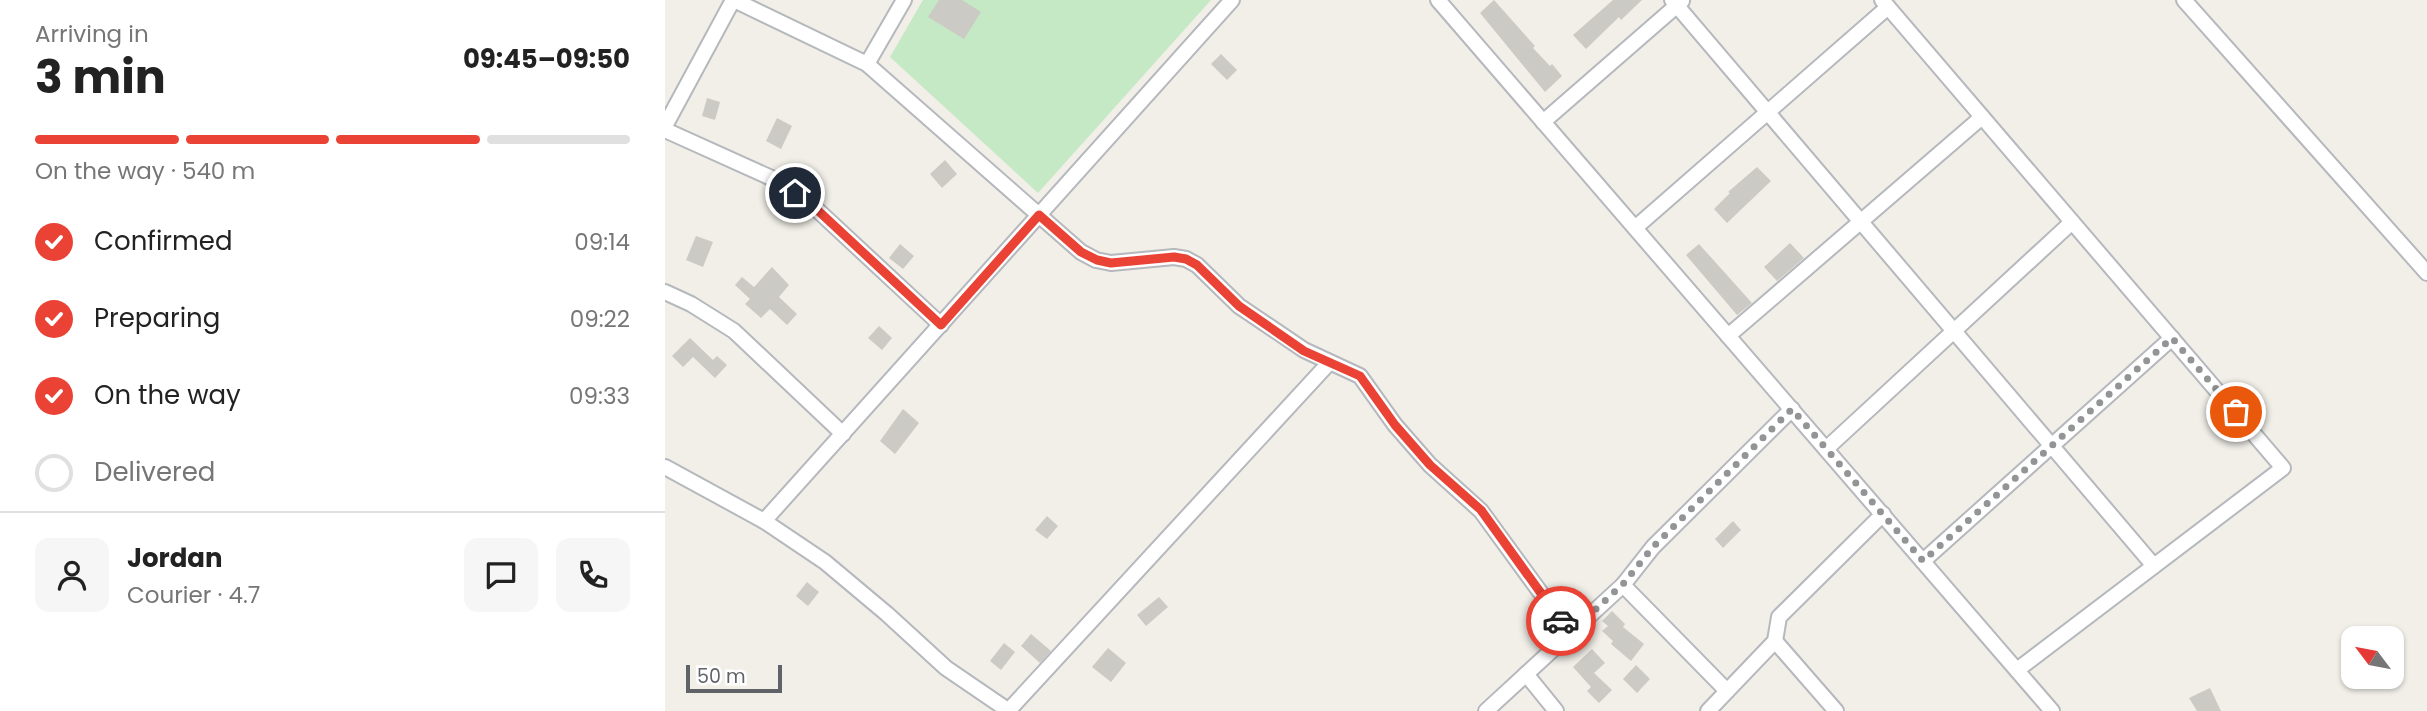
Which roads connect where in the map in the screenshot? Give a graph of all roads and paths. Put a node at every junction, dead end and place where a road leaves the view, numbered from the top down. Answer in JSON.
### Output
{"nodes":[{"id":1,"x":734,"y":0,"type":"edge"},
{"id":2,"x":904,"y":0,"type":"edge"},
{"id":3,"x":1232,"y":0,"type":"edge"},
{"id":4,"x":2184,"y":0,"type":"edge"},
{"id":5,"x":1677,"y":2,"type":"edge"},
{"id":6,"x":1445,"y":3,"type":"edge"},
{"id":7,"x":1885,"y":4,"type":"edge"},
{"id":8,"x":867,"y":64,"type":"junction"},
{"id":9,"x":1768,"y":112,"type":"junction"},
{"id":10,"x":1982,"y":117,"type":"junction"},
{"id":11,"x":1543,"y":122,"type":"junction"},
{"id":12,"x":665,"y":128,"type":"edge"},
{"id":13,"x":1039,"y":215,"type":"junction"},
{"id":14,"x":1861,"y":221,"type":"junction"},
{"id":15,"x":2072,"y":222,"type":"junction"},
{"id":16,"x":1635,"y":228,"type":"junction"},
{"id":17,"x":2427,"y":273,"type":"edge"},
{"id":18,"x":665,"y":292,"type":"edge"},
{"id":19,"x":941,"y":325,"type":"junction"},
{"id":20,"x":1954,"y":331,"type":"junction"},
{"id":21,"x":1728,"y":336,"type":"junction"},
{"id":22,"x":2172,"y":338,"type":"junction"},
{"id":23,"x":1329,"y":363,"type":"junction"},
{"id":24,"x":1792,"y":409,"type":"junction"},
{"id":25,"x":843,"y":434,"type":"junction"},
{"id":26,"x":2052,"y":446,"type":"junction"},
{"id":27,"x":1826,"y":449,"type":"junction"},
{"id":28,"x":665,"y":467,"type":"edge"},
{"id":29,"x":1883,"y":514,"type":"junction"},
{"id":30,"x":764,"y":522,"type":"junction"},
{"id":31,"x":1923,"y":561,"type":"junction"},
{"id":32,"x":2154,"y":566,"type":"junction"},
{"id":33,"x":1623,"y":584,"type":"junction"},
{"id":34,"x":1570,"y":633,"type":"junction"},
{"id":35,"x":1775,"y":640,"type":"junction"},
{"id":36,"x":2017,"y":670,"type":"junction"},
{"id":37,"x":1527,"y":674,"type":"junction"},
{"id":38,"x":1727,"y":691,"type":"junction"},
{"id":39,"x":1009,"y":711,"type":"edge"},
{"id":40,"x":1486,"y":711,"type":"edge"},
{"id":41,"x":1556,"y":711,"type":"edge"},
{"id":42,"x":1708,"y":711,"type":"edge"},
{"id":43,"x":1836,"y":711,"type":"edge"},
{"id":44,"x":2052,"y":711,"type":"edge"}],
"edges":[{"from":1,"to":8,"type":"street"},
{"from":1,"to":12,"type":"street"},
{"from":2,"to":8,"type":"street"},
{"from":3,"to":13,"type":"street"},
{"from":4,"to":17,"type":"street"},
{"from":5,"to":9,"type":"street"},
{"from":5,"to":11,"type":"street"},
{"from":6,"to":11,"type":"street"},
{"from":7,"to":9,"type":"street"},
{"from":7,"to":10,"type":"street"},
{"from":8,"to":13,"type":"street"},
{"from":9,"to":14,"type":"street"},
{"from":9,"to":16,"type":"street"},
{"from":10,"to":14,"type":"street"},
{"from":10,"to":15,"type":"street"},
{"from":11,"to":16,"type":"street"},
{"from":12,"to":19,"type":"street"},
{"from":13,"to":19,"type":"street"},
{"from":13,"to":23,"type":"street"},
{"from":14,"to":20,"type":"street"},
{"from":14,"to":21,"type":"street"},
{"from":15,"to":20,"type":"street"},
{"from":15,"to":22,"type":"street"},
{"from":16,"to":21,"type":"street"},
{"from":18,"to":25,"type":"street"},
{"from":19,"to":25,"type":"street"},
{"from":20,"to":26,"type":"street"},
{"from":20,"to":27,"type":"street"},
{"from":21,"to":24,"type":"street"},
{"from":22,"to":26,"type":"street"},
{"from":22,"to":32,"type":"street"},
{"from":23,"to":34,"type":"street"},
{"from":23,"to":39,"type":"street"},
{"from":24,"to":27,"type":"street"},
{"from":24,"to":33,"type":"street"},
{"from":25,"to":30,"type":"street"},
{"from":26,"to":31,"type":"street"},
{"from":26,"to":32,"type":"street"},
{"from":27,"to":29,"type":"street"},
{"from":28,"to":30,"type":"street"},
{"from":29,"to":31,"type":"street"},
{"from":29,"to":35,"type":"street"},
{"from":30,"to":39,"type":"street"},
{"from":31,"to":36,"type":"street"},
{"from":32,"to":36,"type":"street"},
{"from":33,"to":34,"type":"street"},
{"from":33,"to":38,"type":"street"},
{"from":34,"to":37,"type":"street"},
{"from":35,"to":38,"type":"street"},
{"from":35,"to":43,"type":"street"},
{"from":36,"to":44,"type":"street"},
{"from":37,"to":40,"type":"street"},
{"from":37,"to":41,"type":"street"},
{"from":38,"to":42,"type":"street"}]}
